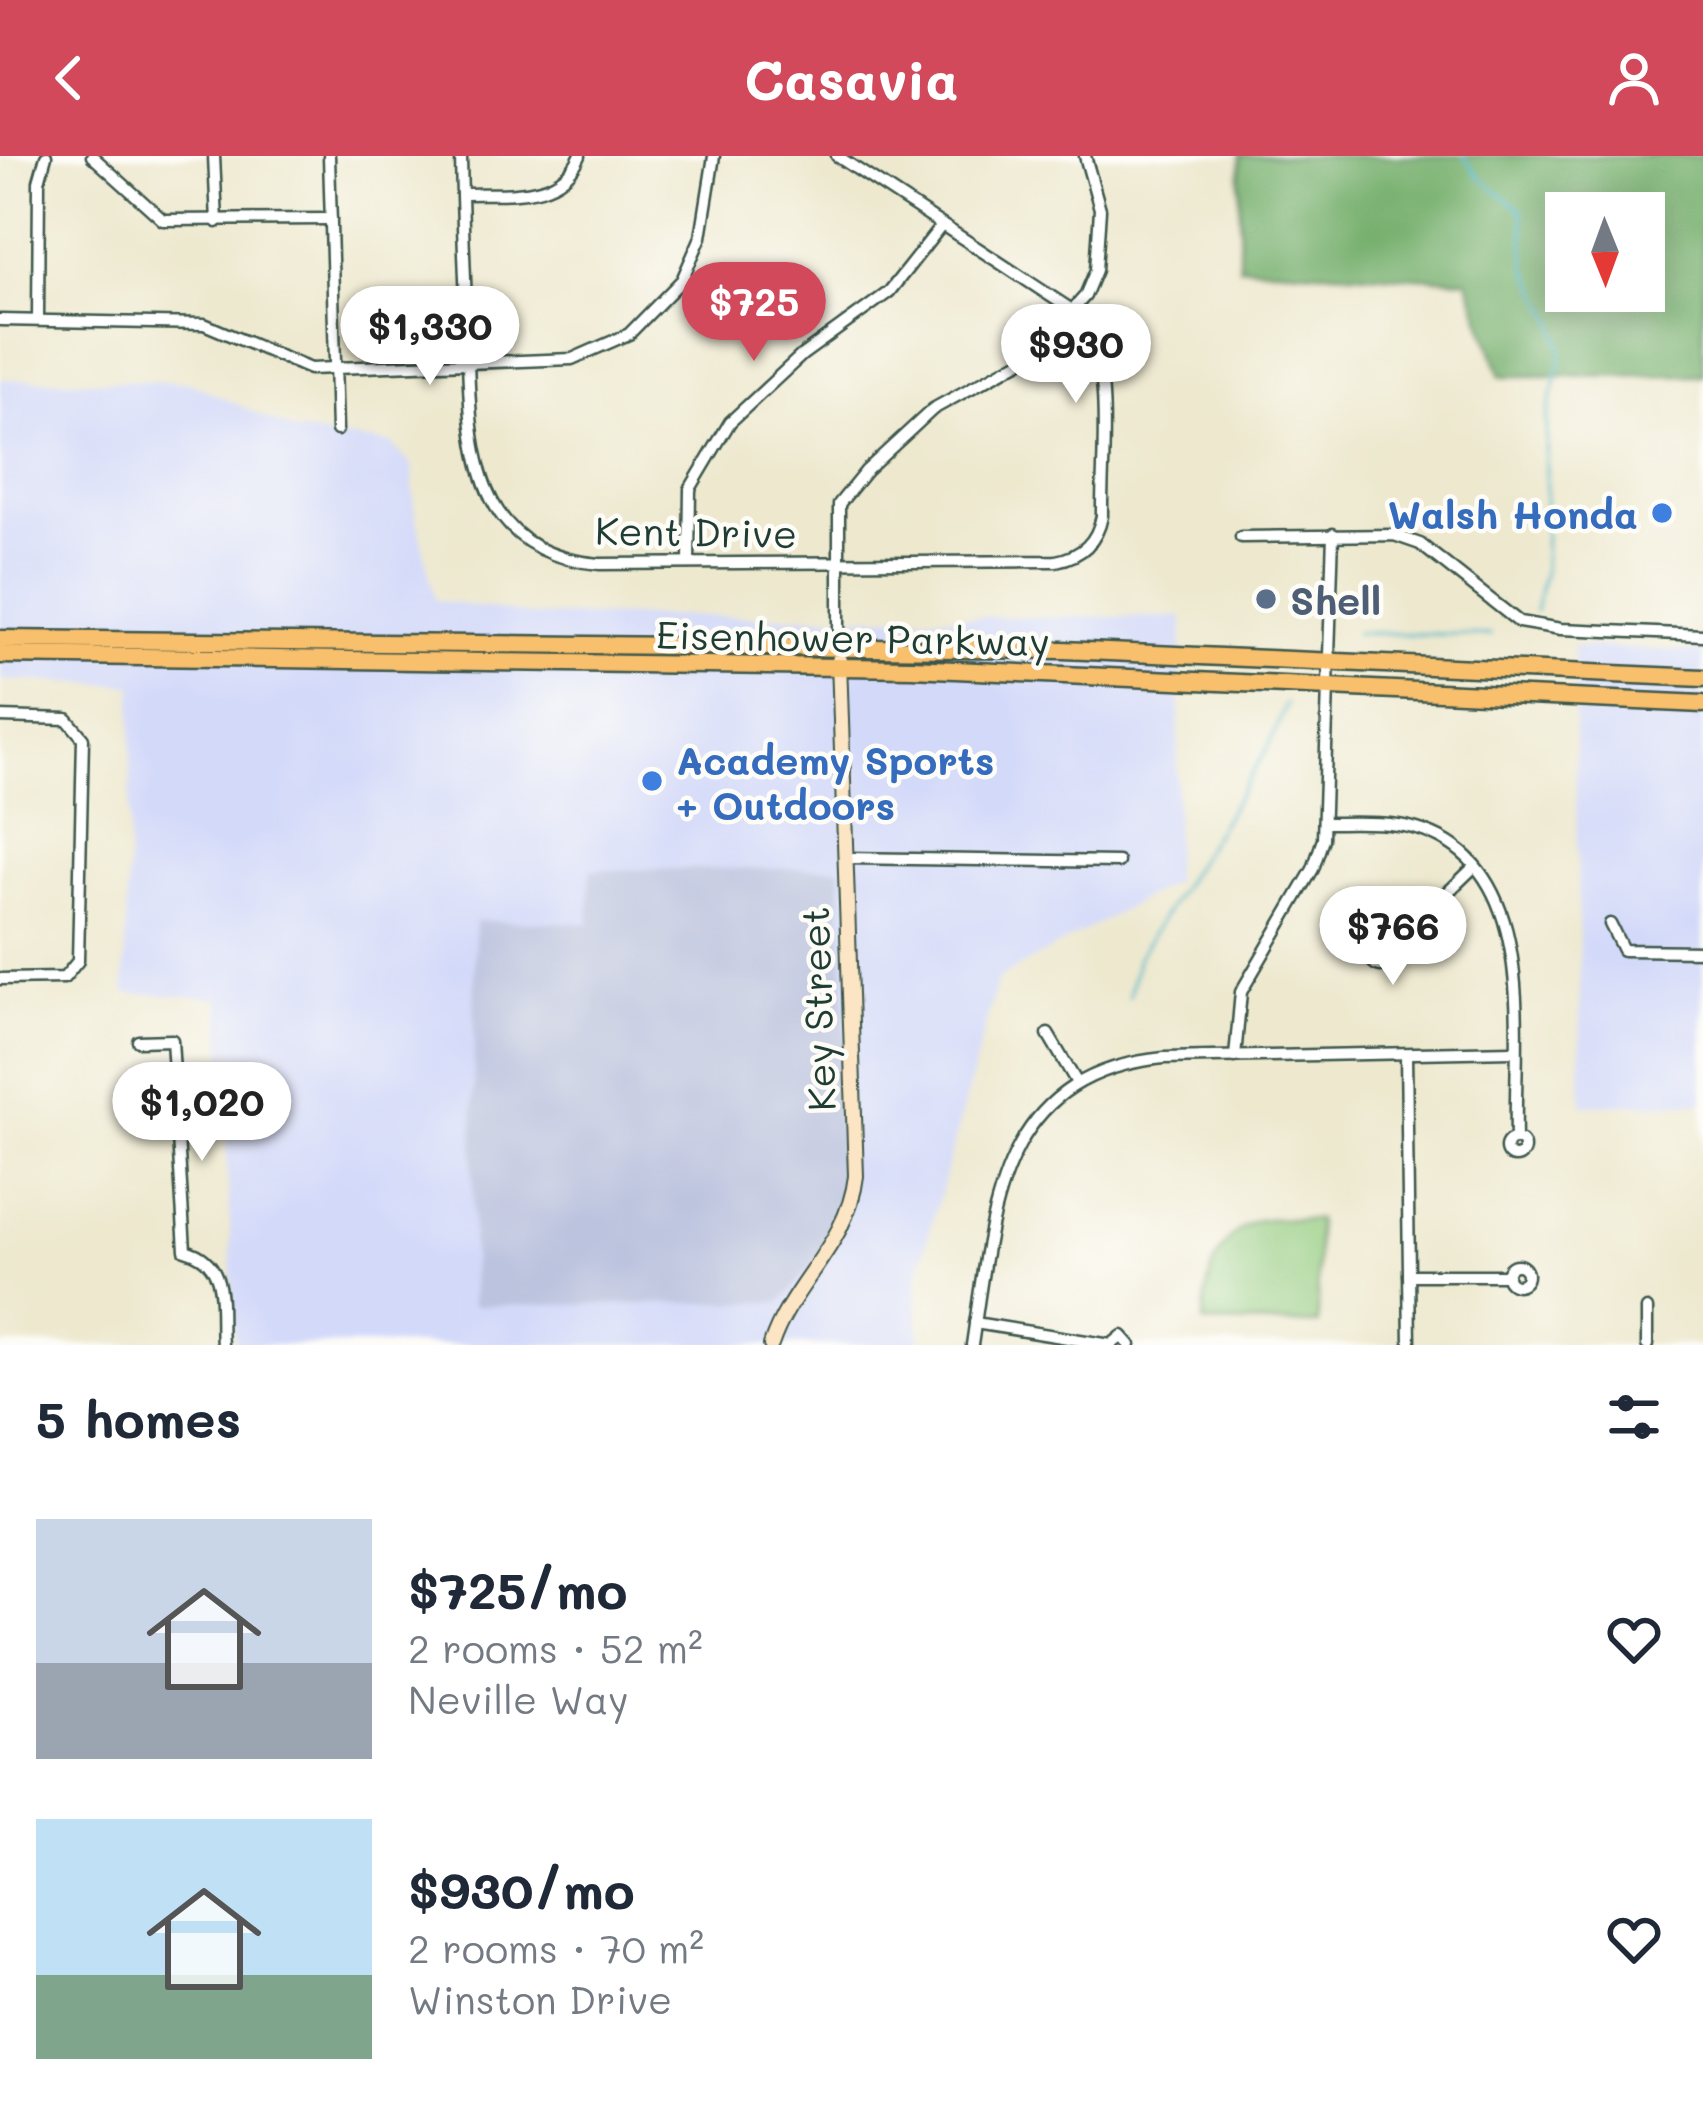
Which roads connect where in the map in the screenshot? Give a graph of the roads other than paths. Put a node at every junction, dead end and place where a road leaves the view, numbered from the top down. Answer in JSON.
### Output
{"nodes":[{"id":1,"x":46,"y":156,"type":"edge"},
{"id":2,"x":92,"y":156,"type":"edge"},
{"id":3,"x":214,"y":156,"type":"edge"},
{"id":4,"x":329,"y":156,"type":"edge"},
{"id":5,"x":461,"y":156,"type":"edge"},
{"id":6,"x":580,"y":156,"type":"edge"},
{"id":7,"x":714,"y":156,"type":"edge"},
{"id":8,"x":837,"y":156,"type":"edge"},
{"id":9,"x":1085,"y":156,"type":"edge"},
{"id":10,"x":462,"y":194,"type":"junction"},
{"id":11,"x":331,"y":219,"type":"junction"},
{"id":12,"x":217,"y":222,"type":"junction"},
{"id":13,"x":942,"y":225,"type":"junction"},
{"id":14,"x":1072,"y":311,"type":"junction"},
{"id":15,"x":0,"y":320,"type":"edge"},
{"id":16,"x":38,"y":320,"type":"junction"},
{"id":17,"x":468,"y":364,"type":"junction"},
{"id":18,"x":337,"y":368,"type":"junction"},
{"id":19,"x":337,"y":430,"type":"dead end"},
{"id":20,"x":1333,"y":535,"type":"junction"},
{"id":21,"x":1241,"y":537,"type":"dead end"},
{"id":22,"x":838,"y":562,"type":"junction"},
{"id":23,"x":689,"y":563,"type":"junction"},
{"id":24,"x":1703,"y":634,"type":"edge"},
{"id":25,"x":0,"y":640,"type":"edge"},
{"id":26,"x":0,"y":655,"type":"edge"},
{"id":27,"x":839,"y":657,"type":"junction"},
{"id":28,"x":1330,"y":662,"type":"junction"},
{"id":29,"x":1703,"y":678,"type":"edge"},
{"id":30,"x":1330,"y":689,"type":"junction"},
{"id":31,"x":1703,"y":704,"type":"edge"},
{"id":32,"x":0,"y":717,"type":"edge"},
{"id":33,"x":1325,"y":823,"type":"junction"},
{"id":34,"x":845,"y":858,"type":"junction"},
{"id":35,"x":1118,"y":862,"type":"dead end"},
{"id":36,"x":1474,"y":866,"type":"junction"},
{"id":37,"x":1610,"y":924,"type":"dead end"},
{"id":38,"x":1389,"y":949,"type":"dead end"},
{"id":39,"x":1703,"y":951,"type":"edge"},
{"id":40,"x":0,"y":980,"type":"edge"},
{"id":41,"x":1048,"y":1034,"type":"dead end"},
{"id":42,"x":138,"y":1041,"type":"dead end"},
{"id":43,"x":1513,"y":1051,"type":"junction"},
{"id":44,"x":1406,"y":1054,"type":"junction"},
{"id":45,"x":1235,"y":1057,"type":"junction"},
{"id":46,"x":1077,"y":1083,"type":"junction"},
{"id":47,"x":1516,"y":1138,"type":"dead end"},
{"id":48,"x":1409,"y":1275,"type":"junction"},
{"id":49,"x":1507,"y":1275,"type":"dead end"},
{"id":50,"x":1647,"y":1309,"type":"dead end"},
{"id":51,"x":975,"y":1323,"type":"junction"},
{"id":52,"x":222,"y":1345,"type":"edge"},
{"id":53,"x":771,"y":1345,"type":"edge"},
{"id":54,"x":972,"y":1345,"type":"edge"},
{"id":55,"x":1111,"y":1345,"type":"edge"},
{"id":56,"x":1130,"y":1345,"type":"edge"},
{"id":57,"x":1410,"y":1345,"type":"edge"},
{"id":58,"x":1647,"y":1345,"type":"edge"}],
"edges":[{"from":1,"to":16,"type":"street"},
{"from":2,"to":12,"type":"street"},
{"from":3,"to":12,"type":"street"},
{"from":4,"to":11,"type":"street"},
{"from":5,"to":10,"type":"street","name":"Kent Drive"},
{"from":6,"to":10,"type":"street"},
{"from":7,"to":17,"type":"street"},
{"from":8,"to":13,"type":"street"},
{"from":9,"to":14,"type":"street"},
{"from":10,"to":17,"type":"street","name":"Kent Drive"},
{"from":11,"to":12,"type":"street"},
{"from":11,"to":18,"type":"street"},
{"from":13,"to":14,"type":"street"},
{"from":13,"to":23,"type":"street"},
{"from":14,"to":22,"type":"street"},
{"from":14,"to":22,"type":"street","name":"Kent Drive"},
{"from":15,"to":16,"type":"street"},
{"from":16,"to":18,"type":"street"},
{"from":17,"to":18,"type":"street"},
{"from":17,"to":23,"type":"street","name":"Kent Drive"},
{"from":18,"to":19,"type":"street"},
{"from":20,"to":21,"type":"street"},
{"from":20,"to":24,"type":"street"},
{"from":20,"to":28,"type":"street"},
{"from":22,"to":23,"type":"street","name":"Kent Drive"},
{"from":22,"to":27,"type":"street"},
{"from":25,"to":27,"type":"main road","name":"Eisenhower Parkway"},
{"from":26,"to":27,"type":"main road","name":"Eisenhower Parkway"},
{"from":27,"to":28,"type":"main road","name":"Eisenhower Parkway"},
{"from":27,"to":30,"type":"main road","name":"Eisenhower Parkway"},
{"from":27,"to":34,"type":"street","name":"Key Street"},
{"from":28,"to":29,"type":"main road","name":"Eisenhower Parkway"},
{"from":28,"to":30,"type":"street"},
{"from":30,"to":31,"type":"main road","name":"Eisenhower Parkway"},
{"from":30,"to":33,"type":"street"},
{"from":32,"to":40,"type":"street"},
{"from":33,"to":36,"type":"street"},
{"from":33,"to":45,"type":"street"},
{"from":34,"to":35,"type":"street"},
{"from":34,"to":53,"type":"street","name":"Key Street"},
{"from":36,"to":38,"type":"street"},
{"from":36,"to":43,"type":"street"},
{"from":37,"to":39,"type":"street"},
{"from":41,"to":46,"type":"street"},
{"from":42,"to":52,"type":"street"},
{"from":43,"to":44,"type":"street"},
{"from":43,"to":47,"type":"street"},
{"from":44,"to":45,"type":"street"},
{"from":44,"to":48,"type":"street"},
{"from":45,"to":46,"type":"street"},
{"from":46,"to":51,"type":"street"},
{"from":48,"to":49,"type":"street"},
{"from":48,"to":57,"type":"street"},
{"from":50,"to":58,"type":"street"},
{"from":51,"to":54,"type":"street"},
{"from":51,"to":55,"type":"street"},
{"from":55,"to":56,"type":"street"}]}
